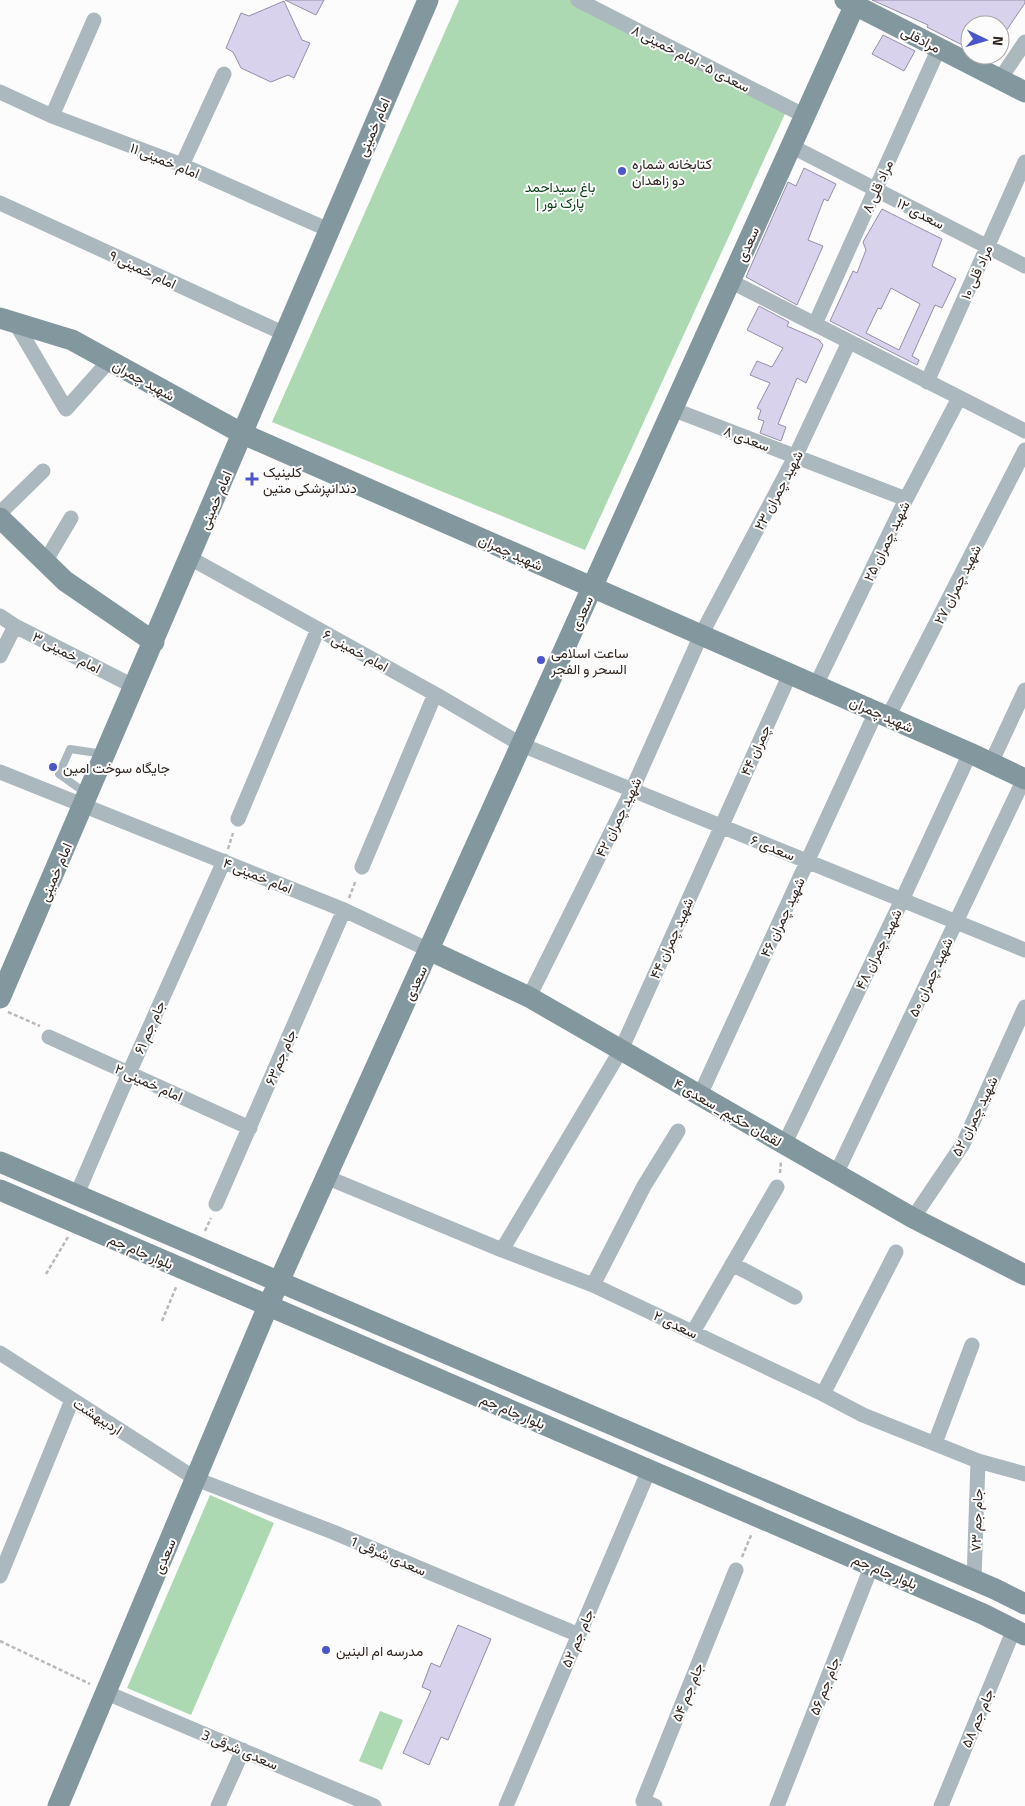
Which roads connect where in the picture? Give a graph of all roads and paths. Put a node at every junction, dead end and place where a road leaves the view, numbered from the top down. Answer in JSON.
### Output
{"nodes":[{"id":1,"x":428,"y":0,"type":"edge"},
{"id":2,"x":578,"y":0,"type":"edge"},
{"id":3,"x":852,"y":2,"type":"edge"},
{"id":4,"x":94,"y":20,"type":"dead end"},
{"id":5,"x":1025,"y":42,"type":"edge"},
{"id":6,"x":939,"y":48,"type":"junction"},
{"id":7,"x":224,"y":74,"type":"dead end"},
{"id":8,"x":1000,"y":79,"type":"junction"},
{"id":9,"x":0,"y":92,"type":"edge"},
{"id":10,"x":1025,"y":92,"type":"edge"},
{"id":11,"x":52,"y":116,"type":"junction"},
{"id":12,"x":804,"y":116,"type":"junction"},
{"id":13,"x":791,"y":146,"type":"junction"},
{"id":14,"x":1025,"y":162,"type":"edge"},
{"id":15,"x":182,"y":165,"type":"junction"},
{"id":16,"x":876,"y":190,"type":"junction"},
{"id":17,"x":0,"y":203,"type":"edge"},
{"id":18,"x":329,"y":230,"type":"junction"},
{"id":19,"x":987,"y":247,"type":"junction"},
{"id":20,"x":1025,"y":266,"type":"edge"},
{"id":21,"x":730,"y":281,"type":"junction"},
{"id":22,"x":8,"y":321,"type":"edge"},
{"id":23,"x":815,"y":324,"type":"junction"},
{"id":24,"x":285,"y":334,"type":"junction"},
{"id":25,"x":849,"y":342,"type":"junction"},
{"id":26,"x":109,"y":361,"type":"junction"},
{"id":27,"x":928,"y":382,"type":"junction"},
{"id":28,"x":959,"y":398,"type":"junction"},
{"id":29,"x":672,"y":409,"type":"junction"},
{"id":30,"x":1025,"y":431,"type":"edge"},
{"id":31,"x":243,"y":434,"type":"junction"},
{"id":32,"x":1025,"y":450,"type":"edge"},
{"id":33,"x":795,"y":457,"type":"junction"},
{"id":34,"x":43,"y":471,"type":"dead end"},
{"id":35,"x":906,"y":499,"type":"junction"},
{"id":36,"x":0,"y":513,"type":"edge"},
{"id":37,"x":0,"y":518,"type":"edge"},
{"id":38,"x":71,"y":518,"type":"dead end"},
{"id":39,"x":190,"y":558,"type":"junction"},
{"id":40,"x":46,"y":562,"type":"junction"},
{"id":41,"x":592,"y":588,"type":"junction"},
{"id":42,"x":0,"y":616,"type":"edge"},
{"id":43,"x":15,"y":626,"type":"junction"},
{"id":44,"x":318,"y":629,"type":"junction"},
{"id":45,"x":701,"y":635,"type":"junction"},
{"id":46,"x":154,"y":642,"type":"junction"},
{"id":47,"x":0,"y":656,"type":"edge"},
{"id":48,"x":790,"y":674,"type":"junction"},
{"id":49,"x":816,"y":686,"type":"junction"},
{"id":50,"x":135,"y":687,"type":"junction"},
{"id":51,"x":1025,"y":690,"type":"edge"},
{"id":52,"x":435,"y":694,"type":"junction"},
{"id":53,"x":882,"y":714,"type":"junction"},
{"id":54,"x":522,"y":745,"type":"junction"},
{"id":55,"x":970,"y":753,"type":"junction"},
{"id":56,"x":106,"y":754,"type":"junction"},
{"id":57,"x":991,"y":763,"type":"junction"},
{"id":58,"x":0,"y":772,"type":"edge"},
{"id":59,"x":1024,"y":779,"type":"edge"},
{"id":60,"x":632,"y":790,"type":"junction"},
{"id":61,"x":86,"y":800,"type":"junction"},
{"id":62,"x":238,"y":819,"type":"joint"},
{"id":63,"x":721,"y":826,"type":"junction"},
{"id":64,"x":224,"y":861,"type":"junction"},
{"id":65,"x":808,"y":861,"type":"junction"},
{"id":66,"x":362,"y":867,"type":"joint"},
{"id":67,"x":902,"y":900,"type":"junction"},
{"id":68,"x":344,"y":910,"type":"junction"},
{"id":69,"x":956,"y":922,"type":"junction"},
{"id":70,"x":429,"y":950,"type":"junction"},
{"id":71,"x":1025,"y":950,"type":"edge"},
{"id":72,"x":529,"y":997,"type":"junction"},
{"id":73,"x":0,"y":998,"type":"edge"},
{"id":74,"x":1025,"y":1007,"type":"edge"},
{"id":75,"x":0,"y":1008,"type":"edge"},
{"id":76,"x":49,"y":1037,"type":"joint"},
{"id":77,"x":621,"y":1050,"type":"junction"},
{"id":78,"x":129,"y":1073,"type":"junction"},
{"id":79,"x":700,"y":1095,"type":"junction"},
{"id":80,"x":250,"y":1128,"type":"junction"},
{"id":81,"x":678,"y":1131,"type":"dead end"},
{"id":82,"x":784,"y":1145,"type":"junction"},
{"id":83,"x":0,"y":1162,"type":"edge"},
{"id":84,"x":836,"y":1174,"type":"junction"},
{"id":85,"x":326,"y":1177,"type":"junction"},
{"id":86,"x":778,"y":1187,"type":"joint"},
{"id":87,"x":0,"y":1190,"type":"edge"},
{"id":88,"x":77,"y":1194,"type":"junction"},
{"id":89,"x":216,"y":1204,"type":"joint"},
{"id":90,"x":913,"y":1218,"type":"junction"},
{"id":91,"x":77,"y":1223,"type":"junction"},
{"id":92,"x":198,"y":1246,"type":"junction"},
{"id":93,"x":502,"y":1250,"type":"junction"},
{"id":94,"x":896,"y":1252,"type":"dead end"},
{"id":95,"x":732,"y":1264,"type":"junction"},
{"id":96,"x":184,"y":1270,"type":"junction"},
{"id":97,"x":1024,"y":1273,"type":"edge"},
{"id":98,"x":46,"y":1274,"type":"dead end"},
{"id":99,"x":279,"y":1281,"type":"junction"},
{"id":100,"x":593,"y":1285,"type":"junction"},
{"id":101,"x":795,"y":1297,"type":"dead end"},
{"id":102,"x":268,"y":1306,"type":"junction"},
{"id":103,"x":162,"y":1321,"type":"dead end"},
{"id":104,"x":693,"y":1332,"type":"junction"},
{"id":105,"x":972,"y":1345,"type":"dead end"},
{"id":106,"x":1,"y":1357,"type":"edge"},
{"id":107,"x":823,"y":1394,"type":"junction"},
{"id":108,"x":72,"y":1400,"type":"junction"},
{"id":109,"x":935,"y":1443,"type":"junction"},
{"id":110,"x":978,"y":1461,"type":"junction"},
{"id":111,"x":649,"y":1470,"type":"junction"},
{"id":112,"x":1025,"y":1474,"type":"edge"},
{"id":113,"x":196,"y":1479,"type":"junction"},
{"id":114,"x":758,"y":1517,"type":"junction"},
{"id":115,"x":882,"y":1540,"type":"junction"},
{"id":116,"x":872,"y":1565,"type":"junction"},
{"id":117,"x":736,"y":1570,"type":"joint"},
{"id":118,"x":0,"y":1576,"type":"edge"},
{"id":119,"x":974,"y":1580,"type":"junction"},
{"id":120,"x":1025,"y":1604,"type":"edge"},
{"id":121,"x":1020,"y":1632,"type":"edge"},
{"id":122,"x":579,"y":1635,"type":"junction"},
{"id":123,"x":0,"y":1641,"type":"edge"},
{"id":124,"x":107,"y":1693,"type":"junction"},
{"id":125,"x":242,"y":1750,"type":"junction"},
{"id":126,"x":369,"y":1805,"type":"edge"},
{"id":127,"x":58,"y":1806,"type":"edge"},
{"id":128,"x":218,"y":1806,"type":"edge"},
{"id":129,"x":506,"y":1806,"type":"edge"},
{"id":130,"x":655,"y":1806,"type":"edge"},
{"id":131,"x":777,"y":1806,"type":"edge"},
{"id":132,"x":941,"y":1806,"type":"edge"}],
"edges":[{"from":1,"to":18,"type":"main road","name":"امام خمینی"},
{"from":2,"to":12,"type":"street","name":"سعدی ۵- امام خمینی ۸"},
{"from":3,"to":6,"type":"main road","name":"مرادقلی"},
{"from":3,"to":12,"type":"main road","name":"سعدی"},
{"from":4,"to":11,"type":"street"},
{"from":5,"to":8,"type":"street"},
{"from":6,"to":8,"type":"main road","name":"مرادقلی"},
{"from":6,"to":16,"type":"street","name":"مراد قلی ۸"},
{"from":7,"to":15,"type":"street"},
{"from":8,"to":10,"type":"main road","name":"مرادقلی"},
{"from":9,"to":11,"type":"street","name":"امام خمینی ۱۱"},
{"from":11,"to":15,"type":"street","name":"امام خمینی ۱۱"},
{"from":12,"to":13,"type":"main road","name":"سعدی"},
{"from":13,"to":16,"type":"street","name":"سعدی ۱۲"},
{"from":13,"to":21,"type":"main road","name":"سعدی"},
{"from":14,"to":19,"type":"street","name":"مراد قلی ۱۰"},
{"from":15,"to":18,"type":"street","name":"امام خمینی ۱۱"},
{"from":16,"to":19,"type":"street","name":"سعدی ۱۲"},
{"from":16,"to":23,"type":"street","name":"مراد قلی ۸"},
{"from":17,"to":24,"type":"street","name":"امام خمینی ۹"},
{"from":18,"to":24,"type":"main road","name":"امام خمینی"},
{"from":19,"to":20,"type":"street","name":"سعدی ۱۲"},
{"from":19,"to":27,"type":"street","name":"مراد قلی ۱۰"},
{"from":21,"to":23,"type":"street"},
{"from":21,"to":29,"type":"main road","name":"سعدی"},
{"from":22,"to":26,"type":"main road","name":"شهید چمران"},
{"from":22,"to":26,"type":"street"},
{"from":23,"to":25,"type":"street"},
{"from":24,"to":31,"type":"main road","name":"امام خمینی"},
{"from":25,"to":27,"type":"street"},
{"from":25,"to":33,"type":"street","name":"شهید چمران ۲۳"},
{"from":26,"to":31,"type":"main road","name":"شهید چمران"},
{"from":27,"to":28,"type":"street"},
{"from":28,"to":30,"type":"street"},
{"from":28,"to":35,"type":"street","name":"شهید چمران ۲۵"},
{"from":29,"to":33,"type":"street","name":"سعدی ۸"},
{"from":29,"to":41,"type":"main road","name":"سعدی"},
{"from":31,"to":39,"type":"main road","name":"امام خمینی"},
{"from":31,"to":41,"type":"main road","name":"شهید چمران"},
{"from":32,"to":53,"type":"street","name":"شهید چمران ۲۷"},
{"from":33,"to":35,"type":"street","name":"سعدی ۸"},
{"from":33,"to":45,"type":"street","name":"شهید چمران ۲۳"},
{"from":34,"to":36,"type":"street"},
{"from":35,"to":49,"type":"street","name":"شهید چمران ۲۵"},
{"from":37,"to":40,"type":"main road"},
{"from":38,"to":40,"type":"street"},
{"from":39,"to":44,"type":"street","name":"امام خمینی ۶"},
{"from":39,"to":46,"type":"main road","name":"امام خمینی"},
{"from":40,"to":46,"type":"main road"},
{"from":41,"to":45,"type":"main road","name":"شهید چمران"},
{"from":41,"to":54,"type":"main road","name":"سعدی"},
{"from":42,"to":43,"type":"street","name":"امام خمینی ۳"},
{"from":43,"to":47,"type":"street"},
{"from":43,"to":50,"type":"street","name":"امام خمینی ۳"},
{"from":44,"to":52,"type":"street","name":"امام خمینی ۶"},
{"from":44,"to":62,"type":"street"},
{"from":45,"to":48,"type":"main road","name":"شهید چمران"},
{"from":45,"to":60,"type":"street","name":"شهید چمران ۴۲"},
{"from":46,"to":50,"type":"main road","name":"امام خمینی"},
{"from":48,"to":49,"type":"main road","name":"شهید چمران"},
{"from":48,"to":63,"type":"street","name":"چمران ۴۴"},
{"from":49,"to":53,"type":"main road","name":"شهید چمران"},
{"from":50,"to":56,"type":"main road","name":"امام خمینی"},
{"from":51,"to":57,"type":"street"},
{"from":52,"to":54,"type":"street","name":"امام خمینی ۶"},
{"from":52,"to":66,"type":"street"},
{"from":53,"to":55,"type":"main road","name":"شهید چمران"},
{"from":53,"to":65,"type":"street","name":"شهید چمران ۴۶"},
{"from":54,"to":60,"type":"street","name":"سعدی ۶"},
{"from":54,"to":70,"type":"main road","name":"سعدی"},
{"from":55,"to":57,"type":"main road","name":"شهید چمران"},
{"from":55,"to":67,"type":"street","name":"شهید چمران ۴۸"},
{"from":56,"to":61,"type":"main road","name":"امام خمینی"},
{"from":56,"to":61,"type":"lane"},
{"from":57,"to":59,"type":"main road","name":"شهید چمران"},
{"from":58,"to":61,"type":"street","name":"امام خمینی ۴"},
{"from":59,"to":69,"type":"street","name":"شهید چمران ۵۰"},
{"from":60,"to":63,"type":"street","name":"سعدی ۶"},
{"from":60,"to":72,"type":"street","name":"شهید چمران ۴۲"},
{"from":61,"to":64,"type":"street","name":"امام خمینی ۴"},
{"from":61,"to":73,"type":"main road","name":"امام خمینی"},
{"from":62,"to":64,"type":"path"},
{"from":63,"to":65,"type":"street","name":"سعدی ۶"},
{"from":63,"to":77,"type":"street","name":"شهید چمران ۴۴"},
{"from":64,"to":68,"type":"street","name":"امام خمینی ۴"},
{"from":64,"to":78,"type":"street","name":"جام جم ۶۱"},
{"from":65,"to":67,"type":"street","name":"سعدی ۶"},
{"from":65,"to":79,"type":"street","name":"شهید چمران ۴۶"},
{"from":66,"to":68,"type":"path"},
{"from":67,"to":69,"type":"street","name":"سعدی ۶"},
{"from":67,"to":82,"type":"street","name":"شهید چمران ۴۸"},
{"from":68,"to":70,"type":"street","name":"امام خمینی ۴"},
{"from":68,"to":80,"type":"street","name":"جام جم۶۳"},
{"from":69,"to":71,"type":"street","name":"سعدی ۶"},
{"from":69,"to":84,"type":"street","name":"شهید چمران ۵۰"},
{"from":70,"to":72,"type":"main road","name":"لقمان حکیم_سعدی ۴"},
{"from":70,"to":85,"type":"main road","name":"سعدی"},
{"from":72,"to":77,"type":"main road","name":"لقمان حکیم_سعدی ۴"},
{"from":74,"to":90,"type":"street","name":"شهید چمران ۵۲"},
{"from":75,"to":76,"type":"path"},
{"from":76,"to":78,"type":"street","name":"امام خمینی ۲"},
{"from":77,"to":79,"type":"main road","name":"لقمان حکیم_سعدی ۴"},
{"from":77,"to":93,"type":"street","name":"شهید چمران ۴۴"},
{"from":78,"to":80,"type":"street","name":"امام خمینی ۲"},
{"from":78,"to":88,"type":"street","name":"جام جم ۶۱"},
{"from":79,"to":82,"type":"main road","name":"لقمان حکیم_سعدی ۴"},
{"from":80,"to":89,"type":"street","name":"جام جم۶۳"},
{"from":81,"to":100,"type":"street"},
{"from":82,"to":84,"type":"main road","name":"لقمان حکیم_سعدی ۴"},
{"from":82,"to":86,"type":"path"},
{"from":83,"to":88,"type":"main road","name":"بلوار جام جم"},
{"from":84,"to":90,"type":"main road","name":"لقمان حکیم_سعدی ۴"},
{"from":85,"to":93,"type":"street","name":"سعدی ۲"},
{"from":85,"to":99,"type":"main road","name":"سعدی"},
{"from":86,"to":95,"type":"street"},
{"from":87,"to":91,"type":"main road","name":"بلوار جام جم"},
{"from":88,"to":92,"type":"main road","name":"بلوار جام جم"},
{"from":89,"to":92,"type":"path"},
{"from":90,"to":97,"type":"main road","name":"لقمان حکیم_سعدی ۴"},
{"from":91,"to":96,"type":"main road","name":"بلوار جام جم"},
{"from":91,"to":98,"type":"path"},
{"from":92,"to":99,"type":"main road","name":"بلوار جام جم"},
{"from":93,"to":100,"type":"street","name":"سعدی ۲"},
{"from":94,"to":107,"type":"street"},
{"from":95,"to":101,"type":"street"},
{"from":95,"to":104,"type":"street"},
{"from":96,"to":102,"type":"main road","name":"بلوار جام جم"},
{"from":96,"to":103,"type":"path"},
{"from":99,"to":102,"type":"main road","name":"سعدی"},
{"from":99,"to":115,"type":"main road","name":"بلوار جام جم"},
{"from":100,"to":104,"type":"street","name":"سعدی ۲"},
{"from":102,"to":111,"type":"main road","name":"بلوار جام جم"},
{"from":102,"to":113,"type":"main road","name":"سعدی"},
{"from":104,"to":107,"type":"street","name":"سعدی ۲"},
{"from":105,"to":109,"type":"street"},
{"from":106,"to":108,"type":"street","name":"اردیبهشت"},
{"from":107,"to":109,"type":"street","name":"سعدی ۲"},
{"from":108,"to":113,"type":"street","name":"اردیبهشت"},
{"from":108,"to":118,"type":"street"},
{"from":109,"to":110,"type":"street","name":"سعدی ۲"},
{"from":110,"to":112,"type":"street","name":"سعدی ۲"},
{"from":110,"to":119,"type":"street","name":"جام جم ۷۳"},
{"from":111,"to":114,"type":"main road","name":"بلوار جام جم"},
{"from":111,"to":122,"type":"street","name":"جام جم ۵۲"},
{"from":113,"to":122,"type":"street","name":"سعدی شرقی 1"},
{"from":113,"to":124,"type":"main road","name":"سعدی"},
{"from":114,"to":116,"type":"main road","name":"بلوار جام جم"},
{"from":114,"to":117,"type":"path"},
{"from":115,"to":116,"type":"main road"},
{"from":115,"to":119,"type":"main road","name":"بلوار جام جم"},
{"from":116,"to":121,"type":"main road","name":"بلوار جام جم"},
{"from":116,"to":131,"type":"street","name":"جام جم ۵۶"},
{"from":117,"to":130,"type":"street","name":"جام جم ۵۴"},
{"from":119,"to":120,"type":"main road","name":"بلوار جام جم"},
{"from":121,"to":132,"type":"street","name":"جام جم ۵۸"},
{"from":122,"to":129,"type":"street","name":"جام جم ۵۲"},
{"from":123,"to":124,"type":"path"},
{"from":124,"to":125,"type":"street","name":"سعدی شرقی 3"},
{"from":124,"to":127,"type":"main road","name":"سعدی"},
{"from":125,"to":126,"type":"street","name":"سعدی شرقی 3"},
{"from":125,"to":128,"type":"street"}]}
